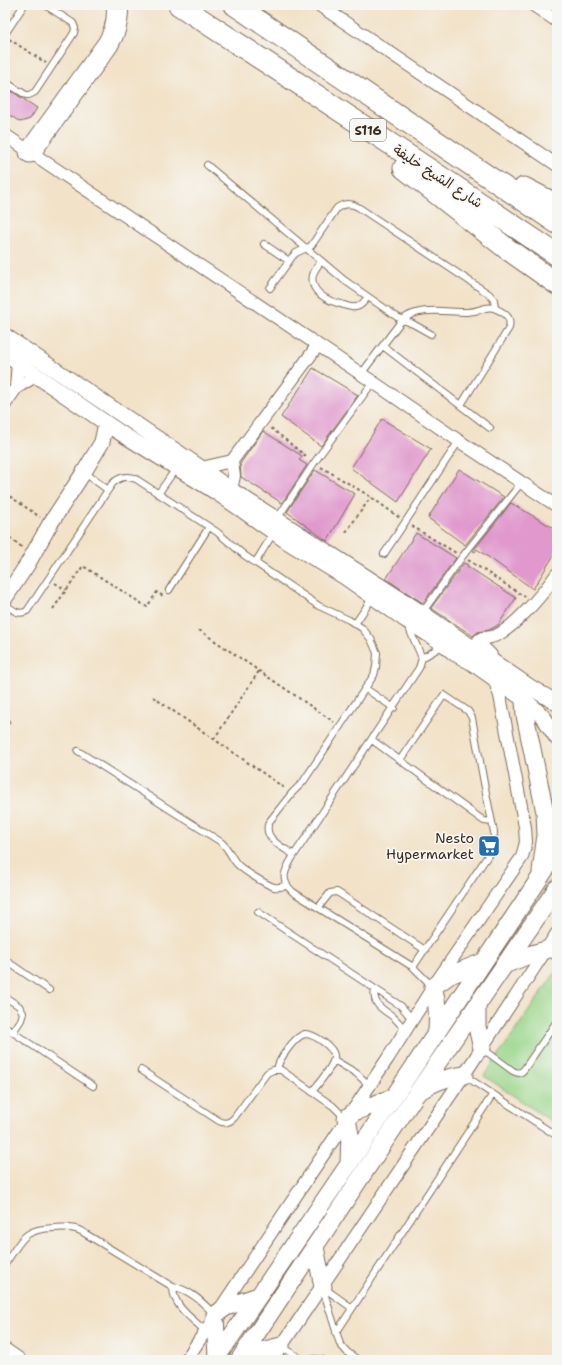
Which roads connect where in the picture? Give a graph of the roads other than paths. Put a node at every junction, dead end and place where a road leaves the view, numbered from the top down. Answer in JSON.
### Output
{"nodes":[{"id":1,"x":24,"y":5,"type":"edge"},
{"id":2,"x":44,"y":5,"type":"edge"},
{"id":3,"x":58,"y":5,"type":"edge"},
{"id":4,"x":179,"y":5,"type":"edge"},
{"id":5,"x":235,"y":5,"type":"edge"},
{"id":6,"x":318,"y":5,"type":"edge"},
{"id":7,"x":533,"y":5,"type":"edge"},
{"id":8,"x":54,"y":11,"type":"junction"},
{"id":9,"x":115,"y":14,"type":"edge"},
{"id":10,"x":557,"y":21,"type":"edge"},
{"id":11,"x":5,"y":35,"type":"edge"},
{"id":12,"x":236,"y":43,"type":"junction"},
{"id":13,"x":5,"y":83,"type":"edge"},
{"id":14,"x":5,"y":135,"type":"edge"},
{"id":15,"x":30,"y":152,"type":"junction"},
{"id":16,"x":207,"y":165,"type":"dead end"},
{"id":17,"x":557,"y":165,"type":"edge"},
{"id":18,"x":498,"y":183,"type":"junction"},
{"id":19,"x":557,"y":205,"type":"edge"},
{"id":20,"x":557,"y":224,"type":"edge"},
{"id":21,"x":264,"y":244,"type":"dead end"},
{"id":22,"x":307,"y":249,"type":"junction"},
{"id":23,"x":557,"y":255,"type":"edge"},
{"id":24,"x":288,"y":261,"type":"junction"},
{"id":25,"x":321,"y":262,"type":"junction"},
{"id":26,"x":557,"y":284,"type":"edge"},
{"id":27,"x":270,"y":288,"type":"dead end"},
{"id":28,"x":368,"y":297,"type":"junction"},
{"id":29,"x":495,"y":308,"type":"junction"},
{"id":30,"x":402,"y":320,"type":"junction"},
{"id":31,"x":431,"y":334,"type":"dead end"},
{"id":32,"x":5,"y":336,"type":"edge"},
{"id":33,"x":318,"y":345,"type":"junction"},
{"id":34,"x":383,"y":346,"type":"junction"},
{"id":35,"x":5,"y":354,"type":"edge"},
{"id":36,"x":18,"y":362,"type":"junction"},
{"id":37,"x":361,"y":374,"type":"junction"},
{"id":38,"x":36,"y":375,"type":"junction"},
{"id":39,"x":373,"y":382,"type":"junction"},
{"id":40,"x":16,"y":388,"type":"junction"},
{"id":41,"x":5,"y":404,"type":"edge"},
{"id":42,"x":461,"y":405,"type":"junction"},
{"id":43,"x":106,"y":423,"type":"junction"},
{"id":44,"x":490,"y":428,"type":"dead end"},
{"id":45,"x":119,"y":432,"type":"junction"},
{"id":46,"x":459,"y":441,"type":"junction"},
{"id":47,"x":102,"y":442,"type":"junction"},
{"id":48,"x":232,"y":461,"type":"junction"},
{"id":49,"x":177,"y":467,"type":"junction"},
{"id":50,"x":84,"y":472,"type":"junction"},
{"id":51,"x":198,"y":473,"type":"junction"},
{"id":52,"x":522,"y":482,"type":"junction"},
{"id":53,"x":108,"y":490,"type":"junction"},
{"id":54,"x":231,"y":490,"type":"junction"},
{"id":55,"x":158,"y":494,"type":"junction"},
{"id":56,"x":556,"y":506,"type":"edge"},
{"id":57,"x":275,"y":526,"type":"junction"},
{"id":58,"x":209,"y":527,"type":"junction"},
{"id":59,"x":384,"y":554,"type":"dead end"},
{"id":60,"x":255,"y":563,"type":"junction"},
{"id":61,"x":557,"y":574,"type":"edge"},
{"id":62,"x":169,"y":590,"type":"road end"},
{"id":63,"x":373,"y":597,"type":"junction"},
{"id":64,"x":5,"y":598,"type":"edge"},
{"id":65,"x":5,"y":604,"type":"edge"},
{"id":66,"x":422,"y":613,"type":"junction"},
{"id":67,"x":406,"y":620,"type":"junction"},
{"id":68,"x":356,"y":624,"type":"junction"},
{"id":69,"x":445,"y":645,"type":"junction"},
{"id":70,"x":422,"y":658,"type":"junction"},
{"id":71,"x":497,"y":672,"type":"junction"},
{"id":72,"x":366,"y":689,"type":"junction"},
{"id":73,"x":524,"y":700,"type":"junction"},
{"id":74,"x":557,"y":703,"type":"edge"},
{"id":75,"x":394,"y":708,"type":"junction"},
{"id":76,"x":557,"y":738,"type":"edge"},
{"id":77,"x":372,"y":740,"type":"junction"},
{"id":78,"x":78,"y":751,"type":"dead end"},
{"id":79,"x":400,"y":760,"type":"junction"},
{"id":80,"x":492,"y":822,"type":"junction"},
{"id":81,"x":557,"y":852,"type":"edge"},
{"id":82,"x":294,"y":855,"type":"junction"},
{"id":83,"x":540,"y":877,"type":"junction"},
{"id":84,"x":286,"y":885,"type":"junction"},
{"id":85,"x":557,"y":888,"type":"edge"},
{"id":86,"x":318,"y":908,"type":"junction"},
{"id":87,"x":258,"y":912,"type":"dead end"},
{"id":88,"x":557,"y":933,"type":"edge"},
{"id":89,"x":424,"y":950,"type":"junction"},
{"id":90,"x":551,"y":954,"type":"edge"},
{"id":91,"x":5,"y":960,"type":"edge"},
{"id":92,"x":483,"y":962,"type":"junction"},
{"id":93,"x":504,"y":966,"type":"junction"},
{"id":94,"x":413,"y":967,"type":"junction"},
{"id":95,"x":433,"y":987,"type":"junction"},
{"id":96,"x":375,"y":989,"type":"junction"},
{"id":97,"x":49,"y":990,"type":"dead end"},
{"id":98,"x":5,"y":997,"type":"edge"},
{"id":99,"x":477,"y":1007,"type":"junction"},
{"id":100,"x":412,"y":1019,"type":"junction"},
{"id":101,"x":557,"y":1021,"type":"edge"},
{"id":102,"x":5,"y":1027,"type":"edge"},
{"id":103,"x":405,"y":1030,"type":"junction"},
{"id":104,"x":13,"y":1032,"type":"junction"},
{"id":105,"x":437,"y":1032,"type":"junction"},
{"id":106,"x":482,"y":1048,"type":"junction"},
{"id":107,"x":334,"y":1060,"type":"junction"},
{"id":108,"x":141,"y":1070,"type":"dead end"},
{"id":109,"x":277,"y":1070,"type":"junction"},
{"id":110,"x":464,"y":1075,"type":"junction"},
{"id":111,"x":369,"y":1085,"type":"junction"},
{"id":112,"x":93,"y":1086,"type":"dead end"},
{"id":113,"x":312,"y":1092,"type":"junction"},
{"id":114,"x":417,"y":1093,"type":"junction"},
{"id":115,"x":493,"y":1094,"type":"junction"},
{"id":116,"x":392,"y":1098,"type":"junction"},
{"id":117,"x":346,"y":1119,"type":"junction"},
{"id":118,"x":557,"y":1136,"type":"edge"},
{"id":119,"x":349,"y":1164,"type":"junction"},
{"id":120,"x":315,"y":1247,"type":"junction"},
{"id":121,"x":5,"y":1264,"type":"edge"},
{"id":122,"x":173,"y":1287,"type":"junction"},
{"id":123,"x":323,"y":1287,"type":"junction"},
{"id":124,"x":258,"y":1296,"type":"junction"},
{"id":125,"x":352,"y":1308,"type":"junction"},
{"id":126,"x":215,"y":1315,"type":"junction"},
{"id":127,"x":205,"y":1331,"type":"junction"},
{"id":128,"x":336,"y":1333,"type":"junction"},
{"id":129,"x":5,"y":1351,"type":"edge"},
{"id":130,"x":277,"y":1353,"type":"edge"},
{"id":131,"x":242,"y":1356,"type":"edge"},
{"id":132,"x":216,"y":1359,"type":"edge"},
{"id":133,"x":18,"y":1360,"type":"edge"},
{"id":134,"x":186,"y":1360,"type":"edge"},
{"id":135,"x":302,"y":1360,"type":"edge"},
{"id":136,"x":311,"y":1360,"type":"edge"},
{"id":137,"x":323,"y":1360,"type":"edge"},
{"id":138,"x":358,"y":1360,"type":"edge"}],
"edges":[{"from":1,"to":11,"type":"lane"},
{"from":2,"to":8,"type":"lane"},
{"from":3,"to":8,"type":"lane"},
{"from":4,"to":12,"type":"highway","name":"شارع الشيخ خليفة","number":"S116"},
{"from":5,"to":18,"type":"highway","name":"شارع الشيخ خليفة","number":"S116"},
{"from":6,"to":17,"type":"street"},
{"from":7,"to":10,"type":"street"},
{"from":8,"to":13,"type":"lane"},
{"from":9,"to":15,"type":"highway"},
{"from":12,"to":23,"type":"highway","name":"شارع الشيخ خليفة","number":"S116"},
{"from":12,"to":26,"type":"highway"},
{"from":14,"to":15,"type":"street"},
{"from":15,"to":33,"type":"street"},
{"from":16,"to":22,"type":"lane"},
{"from":18,"to":19,"type":"highway"},
{"from":18,"to":20,"type":"highway","name":"شارع الشيخ خليفة","number":"S116"},
{"from":21,"to":24,"type":"lane"},
{"from":22,"to":24,"type":"lane"},
{"from":22,"to":25,"type":"lane"},
{"from":22,"to":29,"type":"lane"},
{"from":24,"to":27,"type":"lane"},
{"from":25,"to":28,"type":"lane"},
{"from":25,"to":28,"type":"lane"},
{"from":28,"to":30,"type":"lane"},
{"from":29,"to":30,"type":"lane"},
{"from":29,"to":42,"type":"lane"},
{"from":30,"to":31,"type":"lane"},
{"from":30,"to":34,"type":"lane"},
{"from":32,"to":51,"type":"street"},
{"from":33,"to":37,"type":"street"},
{"from":33,"to":48,"type":"street"},
{"from":34,"to":37,"type":"lane"},
{"from":34,"to":42,"type":"lane"},
{"from":35,"to":36,"type":"street"},
{"from":36,"to":38,"type":"street"},
{"from":36,"to":40,"type":"street"},
{"from":37,"to":39,"type":"street"},
{"from":38,"to":40,"type":"street"},
{"from":38,"to":43,"type":"street"},
{"from":39,"to":46,"type":"street"},
{"from":39,"to":57,"type":"lane"},
{"from":40,"to":41,"type":"street"},
{"from":42,"to":44,"type":"lane"},
{"from":43,"to":45,"type":"street"},
{"from":43,"to":47,"type":"street"},
{"from":45,"to":47,"type":"street"},
{"from":45,"to":49,"type":"street"},
{"from":46,"to":52,"type":"street"},
{"from":46,"to":59,"type":"lane"},
{"from":47,"to":50,"type":"street"},
{"from":48,"to":51,"type":"street"},
{"from":48,"to":54,"type":"street"},
{"from":49,"to":51,"type":"street"},
{"from":49,"to":55,"type":"lane"},
{"from":50,"to":53,"type":"lane"},
{"from":50,"to":64,"type":"street"},
{"from":51,"to":54,"type":"street"},
{"from":51,"to":57,"type":"street"},
{"from":52,"to":56,"type":"street"},
{"from":52,"to":66,"type":"lane"},
{"from":53,"to":55,"type":"lane"},
{"from":53,"to":65,"type":"lane"},
{"from":54,"to":57,"type":"street"},
{"from":55,"to":58,"type":"lane"},
{"from":57,"to":60,"type":"lane"},
{"from":57,"to":63,"type":"street"},
{"from":57,"to":66,"type":"street"},
{"from":58,"to":60,"type":"lane"},
{"from":58,"to":62,"type":"lane"},
{"from":60,"to":68,"type":"lane"},
{"from":61,"to":71,"type":"street"},
{"from":63,"to":67,"type":"street"},
{"from":63,"to":68,"type":"lane"},
{"from":66,"to":71,"type":"street"},
{"from":67,"to":69,"type":"street"},
{"from":67,"to":70,"type":"lane"},
{"from":68,"to":72,"type":"lane"},
{"from":69,"to":70,"type":"lane"},
{"from":69,"to":71,"type":"street"},
{"from":70,"to":75,"type":"lane"},
{"from":71,"to":73,"type":"street"},
{"from":71,"to":74,"type":"street"},
{"from":71,"to":95,"type":"street"},
{"from":72,"to":75,"type":"lane"},
{"from":72,"to":82,"type":"lane"},
{"from":73,"to":76,"type":"street"},
{"from":73,"to":83,"type":"main road"},
{"from":75,"to":77,"type":"lane"},
{"from":77,"to":79,"type":"lane"},
{"from":77,"to":82,"type":"lane"},
{"from":78,"to":84,"type":"lane"},
{"from":79,"to":80,"type":"lane"},
{"from":79,"to":80,"type":"lane"},
{"from":80,"to":89,"type":"lane"},
{"from":81,"to":83,"type":"main road"},
{"from":82,"to":84,"type":"lane"},
{"from":83,"to":92,"type":"main road"},
{"from":84,"to":86,"type":"lane"},
{"from":85,"to":93,"type":"main road"},
{"from":86,"to":89,"type":"lane"},
{"from":86,"to":94,"type":"lane"},
{"from":87,"to":96,"type":"lane"},
{"from":88,"to":90,"type":"street"},
{"from":89,"to":94,"type":"lane"},
{"from":90,"to":93,"type":"main road"},
{"from":90,"to":106,"type":"street"},
{"from":91,"to":97,"type":"lane"},
{"from":92,"to":95,"type":"main road"},
{"from":92,"to":105,"type":"main road"},
{"from":93,"to":99,"type":"main road"},
{"from":94,"to":95,"type":"lane"},
{"from":95,"to":100,"type":"street"},
{"from":95,"to":105,"type":"main road"},
{"from":96,"to":100,"type":"lane"},
{"from":96,"to":103,"type":"lane"},
{"from":98,"to":104,"type":"lane"},
{"from":99,"to":106,"type":"main road"},
{"from":99,"to":114,"type":"main road"},
{"from":100,"to":103,"type":"street"},
{"from":101,"to":106,"type":"lane"},
{"from":102,"to":104,"type":"lane"},
{"from":103,"to":111,"type":"street"},
{"from":104,"to":112,"type":"lane"},
{"from":105,"to":116,"type":"main road"},
{"from":106,"to":110,"type":"street"},
{"from":107,"to":109,"type":"lane"},
{"from":107,"to":111,"type":"lane"},
{"from":107,"to":113,"type":"lane"},
{"from":108,"to":109,"type":"lane"},
{"from":109,"to":113,"type":"lane"},
{"from":110,"to":114,"type":"main road"},
{"from":110,"to":115,"type":"lane"},
{"from":110,"to":123,"type":"street"},
{"from":111,"to":117,"type":"street"},
{"from":113,"to":117,"type":"lane"},
{"from":114,"to":120,"type":"main road"},
{"from":115,"to":118,"type":"lane"},
{"from":115,"to":125,"type":"lane"},
{"from":116,"to":117,"type":"main road"},
{"from":116,"to":119,"type":"main road"},
{"from":117,"to":119,"type":"main road"},
{"from":117,"to":126,"type":"street"},
{"from":119,"to":124,"type":"main road"},
{"from":120,"to":123,"type":"main road"},
{"from":120,"to":131,"type":"main road"},
{"from":121,"to":122,"type":"lane"},
{"from":122,"to":126,"type":"lane"},
{"from":122,"to":127,"type":"lane"},
{"from":123,"to":125,"type":"lane"},
{"from":123,"to":128,"type":"lane"},
{"from":123,"to":130,"type":"street"},
{"from":124,"to":126,"type":"main road"},
{"from":124,"to":132,"type":"main road"},
{"from":125,"to":128,"type":"lane"},
{"from":126,"to":127,"type":"street"},
{"from":126,"to":132,"type":"main road"},
{"from":127,"to":134,"type":"street"},
{"from":128,"to":138,"type":"lane"},
{"from":129,"to":133,"type":"street"},
{"from":130,"to":131,"type":"main road"},
{"from":130,"to":135,"type":"lane"},
{"from":136,"to":137,"type":"lane"}]}
